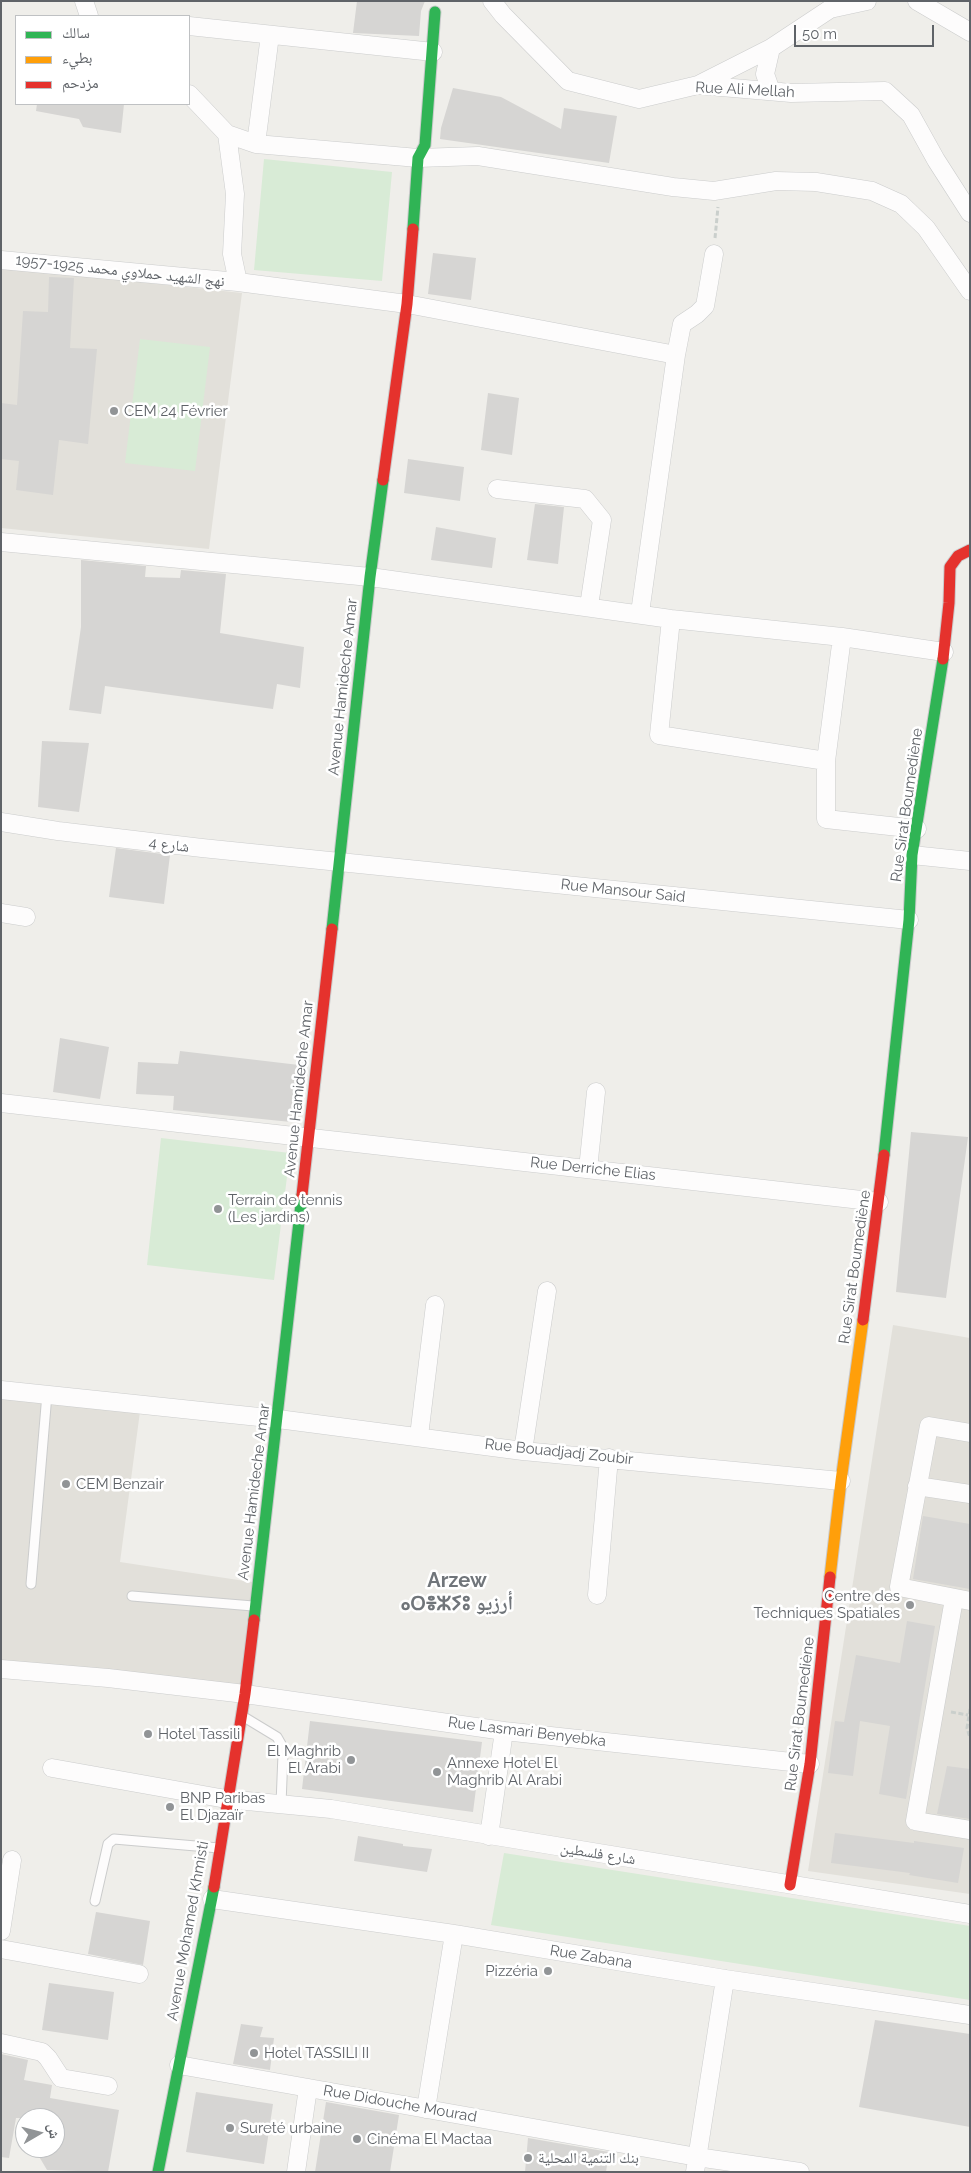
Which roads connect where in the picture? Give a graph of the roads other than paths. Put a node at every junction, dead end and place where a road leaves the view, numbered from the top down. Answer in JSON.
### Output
{"nodes":[{"id":1,"x":84,"y":1,"type":"edge"},
{"id":2,"x":492,"y":1,"type":"edge"},
{"id":3,"x":867,"y":1,"type":"edge"},
{"id":4,"x":917,"y":1,"type":"edge"},
{"id":5,"x":435,"y":12,"type":"dead end"},
{"id":6,"x":90,"y":15,"type":"edge"},
{"id":7,"x":190,"y":26,"type":"edge"},
{"id":8,"x":970,"y":32,"type":"edge"},
{"id":9,"x":270,"y":35,"type":"junction"},
{"id":10,"x":771,"y":48,"type":"junction"},
{"id":11,"x":433,"y":52,"type":"junction"},
{"id":12,"x":698,"y":85,"type":"junction"},
{"id":13,"x":792,"y":93,"type":"junction"},
{"id":14,"x":190,"y":95,"type":"edge"},
{"id":15,"x":227,"y":134,"type":"junction"},
{"id":16,"x":256,"y":144,"type":"junction"},
{"id":17,"x":418,"y":158,"type":"junction"},
{"id":18,"x":970,"y":213,"type":"edge"},
{"id":19,"x":714,"y":254,"type":"road end"},
{"id":20,"x":1,"y":260,"type":"edge"},
{"id":21,"x":238,"y":282,"type":"junction"},
{"id":22,"x":970,"y":291,"type":"edge"},
{"id":23,"x":407,"y":304,"type":"junction"},
{"id":24,"x":676,"y":355,"type":"junction"},
{"id":25,"x":497,"y":489,"type":"dead end"},
{"id":26,"x":1,"y":542,"type":"edge"},
{"id":27,"x":970,"y":550,"type":"edge"},
{"id":28,"x":370,"y":577,"type":"junction"},
{"id":29,"x":589,"y":606,"type":"junction"},
{"id":30,"x":640,"y":613,"type":"junction"},
{"id":31,"x":671,"y":619,"type":"junction"},
{"id":32,"x":842,"y":637,"type":"junction"},
{"id":33,"x":944,"y":652,"type":"junction"},
{"id":34,"x":826,"y":761,"type":"junction"},
{"id":35,"x":1,"y":822,"type":"edge"},
{"id":36,"x":916,"y":829,"type":"junction"},
{"id":37,"x":912,"y":855,"type":"junction"},
{"id":38,"x":970,"y":861,"type":"edge"},
{"id":39,"x":338,"y":863,"type":"junction"},
{"id":40,"x":1,"y":914,"type":"edge"},
{"id":41,"x":26,"y":917,"type":"dead end"},
{"id":42,"x":908,"y":920,"type":"junction"},
{"id":43,"x":596,"y":1092,"type":"dead end"},
{"id":44,"x":1,"y":1103,"type":"edge"},
{"id":45,"x":308,"y":1138,"type":"junction"},
{"id":46,"x":588,"y":1169,"type":"junction"},
{"id":47,"x":879,"y":1202,"type":"junction"},
{"id":48,"x":547,"y":1291,"type":"dead end"},
{"id":49,"x":435,"y":1306,"type":"dead end"},
{"id":50,"x":1,"y":1390,"type":"edge"},
{"id":51,"x":47,"y":1394,"type":"junction"},
{"id":52,"x":278,"y":1419,"type":"junction"},
{"id":53,"x":970,"y":1433,"type":"edge"},
{"id":54,"x":419,"y":1436,"type":"junction"},
{"id":55,"x":523,"y":1451,"type":"junction"},
{"id":56,"x":609,"y":1458,"type":"junction"},
{"id":57,"x":841,"y":1481,"type":"junction"},
{"id":58,"x":917,"y":1486,"type":"junction"},
{"id":59,"x":970,"y":1494,"type":"edge"},
{"id":60,"x":31,"y":1584,"type":"dead end"},
{"id":61,"x":597,"y":1595,"type":"dead end"},
{"id":62,"x":132,"y":1596,"type":"dead end"},
{"id":63,"x":962,"y":1600,"type":"edge"},
{"id":64,"x":256,"y":1606,"type":"junction"},
{"id":65,"x":1,"y":1668,"type":"edge"},
{"id":66,"x":245,"y":1694,"type":"junction"},
{"id":67,"x":241,"y":1714,"type":"junction"},
{"id":68,"x":504,"y":1731,"type":"junction"},
{"id":69,"x":810,"y":1764,"type":"junction"},
{"id":70,"x":52,"y":1768,"type":"dead end"},
{"id":71,"x":226,"y":1799,"type":"junction"},
{"id":72,"x":281,"y":1804,"type":"junction"},
{"id":73,"x":970,"y":1830,"type":"edge"},
{"id":74,"x":489,"y":1836,"type":"junction"},
{"id":75,"x":219,"y":1848,"type":"junction"},
{"id":76,"x":12,"y":1860,"type":"dead end"},
{"id":77,"x":790,"y":1886,"type":"junction"},
{"id":78,"x":212,"y":1899,"type":"junction"},
{"id":79,"x":95,"y":1901,"type":"dead end"},
{"id":80,"x":970,"y":1914,"type":"edge"},
{"id":81,"x":1,"y":1931,"type":"edge"},
{"id":82,"x":454,"y":1934,"type":"junction"},
{"id":83,"x":1,"y":1950,"type":"edge"},
{"id":84,"x":139,"y":1974,"type":"dead end"},
{"id":85,"x":725,"y":1979,"type":"junction"},
{"id":86,"x":970,"y":2015,"type":"edge"},
{"id":87,"x":1,"y":2044,"type":"edge"},
{"id":88,"x":178,"y":2065,"type":"junction"},
{"id":89,"x":108,"y":2086,"type":"dead end"},
{"id":90,"x":308,"y":2088,"type":"junction"},
{"id":91,"x":426,"y":2109,"type":"junction"},
{"id":92,"x":696,"y":2164,"type":"edge"},
{"id":93,"x":158,"y":2172,"type":"edge"},
{"id":94,"x":296,"y":2172,"type":"edge"},
{"id":95,"x":800,"y":2172,"type":"edge"}],
"edges":[{"from":1,"to":6,"type":"street"},
{"from":2,"to":12,"type":"street","name":"Rue Ali Mellah"},
{"from":3,"to":10,"type":"street"},
{"from":4,"to":8,"type":"street"},
{"from":5,"to":11,"type":"street","name":"Avenue Hamideche Amar"},
{"from":7,"to":9,"type":"street"},
{"from":9,"to":11,"type":"street"},
{"from":9,"to":16,"type":"street"},
{"from":10,"to":12,"type":"street"},
{"from":10,"to":13,"type":"street"},
{"from":11,"to":17,"type":"street","name":"Avenue Hamideche Amar"},
{"from":12,"to":13,"type":"street","name":"Rue Ali Mellah"},
{"from":13,"to":18,"type":"street","name":"Rue Ali Mellah"},
{"from":14,"to":15,"type":"street"},
{"from":15,"to":16,"type":"street"},
{"from":15,"to":21,"type":"street"},
{"from":16,"to":17,"type":"street"},
{"from":17,"to":22,"type":"street"},
{"from":17,"to":23,"type":"street","name":"Avenue Hamideche Amar"},
{"from":19,"to":24,"type":"street"},
{"from":20,"to":21,"type":"street","name":"نهج الشهيد حملاوي محمد 1925-1957"},
{"from":21,"to":23,"type":"street","name":"نهج الشهيد حملاوي محمد 1925-1957"},
{"from":23,"to":24,"type":"street","name":"نهج الشهيد حملاوي محمد 1925-1957"},
{"from":23,"to":28,"type":"street","name":"Avenue Hamideche Amar"},
{"from":24,"to":30,"type":"street"},
{"from":25,"to":29,"type":"street"},
{"from":26,"to":28,"type":"street"},
{"from":27,"to":33,"type":"street","name":"Rue Sirat Boumediène"},
{"from":28,"to":29,"type":"street"},
{"from":28,"to":39,"type":"street","name":"Avenue Hamideche Amar"},
{"from":29,"to":30,"type":"street"},
{"from":30,"to":31,"type":"street"},
{"from":31,"to":32,"type":"street"},
{"from":31,"to":34,"type":"street"},
{"from":32,"to":33,"type":"street"},
{"from":32,"to":34,"type":"street"},
{"from":33,"to":36,"type":"street","name":"Rue Sirat Boumediène"},
{"from":34,"to":36,"type":"street"},
{"from":35,"to":39,"type":"street","name":"شارع 4"},
{"from":36,"to":37,"type":"street","name":"Rue Sirat Boumediène"},
{"from":37,"to":38,"type":"street"},
{"from":37,"to":42,"type":"street","name":"Rue Sirat Boumediène"},
{"from":39,"to":42,"type":"street","name":"Rue Mansour Said"},
{"from":39,"to":45,"type":"street","name":"Avenue Hamideche Amar"},
{"from":40,"to":41,"type":"street"},
{"from":42,"to":47,"type":"street","name":"Rue Sirat Boumediène"},
{"from":43,"to":46,"type":"street"},
{"from":44,"to":45,"type":"street","name":"Rue Derriche Elias"},
{"from":45,"to":46,"type":"street","name":"Rue Derriche Elias"},
{"from":45,"to":52,"type":"street","name":"Avenue Hamideche Amar"},
{"from":46,"to":47,"type":"street","name":"Rue Derriche Elias"},
{"from":47,"to":57,"type":"street","name":"Rue Sirat Boumediène"},
{"from":48,"to":55,"type":"street"},
{"from":49,"to":54,"type":"street"},
{"from":50,"to":51,"type":"street","name":"Rue Bouadjadj Zoubir"},
{"from":51,"to":52,"type":"street","name":"Rue Bouadjadj Zoubir"},
{"from":51,"to":60,"type":"lane"},
{"from":52,"to":54,"type":"street","name":"Rue Bouadjadj Zoubir"},
{"from":52,"to":64,"type":"street","name":"Avenue Hamideche Amar"},
{"from":53,"to":58,"type":"street"},
{"from":54,"to":55,"type":"street","name":"Rue Bouadjadj Zoubir"},
{"from":55,"to":56,"type":"street","name":"Rue Bouadjadj Zoubir"},
{"from":56,"to":57,"type":"street","name":"Rue Bouadjadj Zoubir"},
{"from":56,"to":61,"type":"street"},
{"from":57,"to":69,"type":"street","name":"Rue Sirat Boumediène"},
{"from":58,"to":59,"type":"street"},
{"from":58,"to":63,"type":"street"},
{"from":62,"to":64,"type":"lane"},
{"from":63,"to":73,"type":"street"},
{"from":64,"to":66,"type":"street","name":"Avenue Hamideche Amar"},
{"from":65,"to":66,"type":"street","name":"Rue Lasmari Benyebka"},
{"from":66,"to":67,"type":"street","name":"Avenue Mohamed Khmisti"},
{"from":66,"to":68,"type":"street","name":"Rue Lasmari Benyebka"},
{"from":67,"to":71,"type":"street","name":"Avenue Mohamed Khmisti"},
{"from":67,"to":72,"type":"lane"},
{"from":68,"to":69,"type":"street","name":"Rue Lasmari Benyebka"},
{"from":68,"to":74,"type":"street"},
{"from":69,"to":77,"type":"street","name":"Rue Sirat Boumediène"},
{"from":70,"to":71,"type":"street","name":"شارع فلسطين"},
{"from":71,"to":72,"type":"street","name":"شارع فلسطين"},
{"from":71,"to":75,"type":"street","name":"Avenue Mohamed Khmisti"},
{"from":72,"to":74,"type":"street","name":"شارع فلسطين"},
{"from":74,"to":77,"type":"street","name":"شارع فلسطين"},
{"from":75,"to":78,"type":"street","name":"Avenue Mohamed Khmisti"},
{"from":75,"to":79,"type":"lane"},
{"from":76,"to":81,"type":"street"},
{"from":77,"to":80,"type":"street","name":"شارع فلسطين"},
{"from":78,"to":82,"type":"street","name":"Rue Zabana"},
{"from":78,"to":88,"type":"street","name":"Avenue Mohamed Khmisti"},
{"from":82,"to":85,"type":"street","name":"Rue Zabana"},
{"from":82,"to":91,"type":"street"},
{"from":83,"to":84,"type":"street"},
{"from":85,"to":86,"type":"street","name":"Rue Zabana"},
{"from":85,"to":92,"type":"street"},
{"from":87,"to":89,"type":"street"},
{"from":88,"to":90,"type":"street","name":"Rue Didouche Mourad"},
{"from":88,"to":93,"type":"street","name":"Avenue Mohamed Khmisti"},
{"from":90,"to":91,"type":"street","name":"Rue Didouche Mourad"},
{"from":90,"to":94,"type":"street"},
{"from":91,"to":92,"type":"street","name":"Rue Didouche Mourad"},
{"from":92,"to":95,"type":"street","name":"Rue Didouche Mourad"}]}
